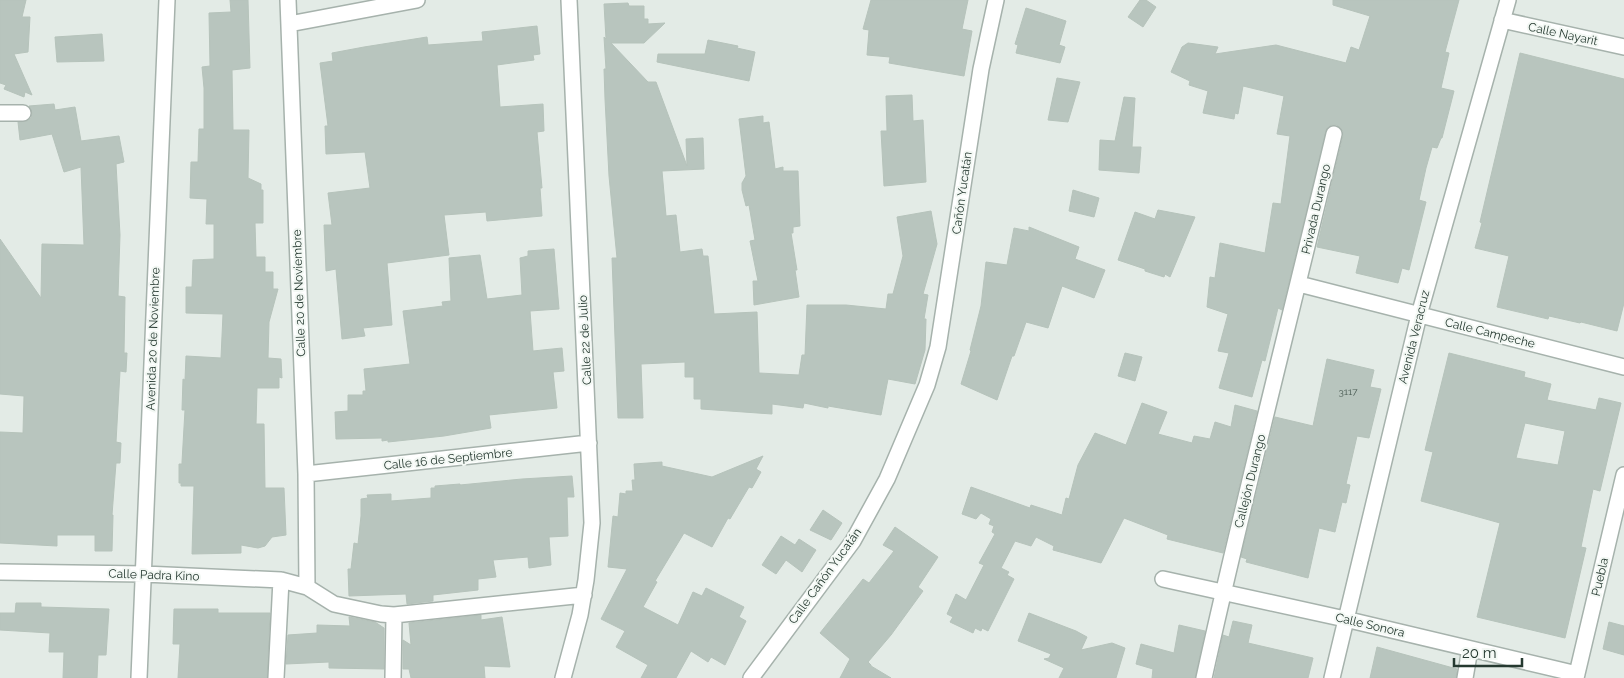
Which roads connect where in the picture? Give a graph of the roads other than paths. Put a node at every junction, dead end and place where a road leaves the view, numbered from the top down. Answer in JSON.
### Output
{"nodes":[{"id":1,"x":167,"y":0,"type":"edge"},
{"id":2,"x":288,"y":0,"type":"edge"},
{"id":3,"x":417,"y":0,"type":"edge"},
{"id":4,"x":569,"y":0,"type":"edge"},
{"id":5,"x":996,"y":0,"type":"edge"},
{"id":6,"x":1508,"y":0,"type":"edge"},
{"id":7,"x":1502,"y":20,"type":"junction"},
{"id":8,"x":289,"y":24,"type":"junction"},
{"id":9,"x":1624,"y":47,"type":"edge"},
{"id":10,"x":0,"y":113,"type":"edge"},
{"id":11,"x":23,"y":113,"type":"dead end"},
{"id":12,"x":1334,"y":134,"type":"dead end"},
{"id":13,"x":1299,"y":284,"type":"junction"},
{"id":14,"x":1419,"y":315,"type":"junction"},
{"id":15,"x":1624,"y":367,"type":"edge"},
{"id":16,"x":927,"y":385,"type":"joint"},
{"id":17,"x":589,"y":443,"type":"junction"},
{"id":18,"x":306,"y":474,"type":"junction"},
{"id":19,"x":1624,"y":475,"type":"edge"},
{"id":20,"x":0,"y":572,"type":"edge"},
{"id":21,"x":144,"y":574,"type":"junction"},
{"id":22,"x":1163,"y":579,"type":"dead end"},
{"id":23,"x":280,"y":580,"type":"junction"},
{"id":24,"x":307,"y":587,"type":"junction"},
{"id":25,"x":1223,"y":592,"type":"junction"},
{"id":26,"x":584,"y":595,"type":"junction"},
{"id":27,"x":394,"y":615,"type":"junction"},
{"id":28,"x":1345,"y":619,"type":"junction"},
{"id":29,"x":1470,"y":649,"type":"junction"},
{"id":30,"x":1577,"y":676,"type":"edge"},
{"id":31,"x":139,"y":678,"type":"edge"},
{"id":32,"x":276,"y":678,"type":"edge"},
{"id":33,"x":393,"y":678,"type":"edge"},
{"id":34,"x":563,"y":678,"type":"edge"},
{"id":35,"x":750,"y":678,"type":"edge"},
{"id":36,"x":1204,"y":678,"type":"edge"},
{"id":37,"x":1332,"y":678,"type":"edge"},
{"id":38,"x":1465,"y":678,"type":"edge"}],
"edges":[{"from":1,"to":21,"type":"street","name":"Avenida 20 de Noviembre"},
{"from":2,"to":8,"type":"street","name":"Calle 20 de Noviembre"},
{"from":3,"to":8,"type":"street"},
{"from":4,"to":17,"type":"street","name":"Calle 22 de Julio"},
{"from":5,"to":16,"type":"street","name":"Cañón Yucatán"},
{"from":6,"to":7,"type":"street","name":"Avenida Veracruz"},
{"from":7,"to":9,"type":"street","name":"Calle Nayarit"},
{"from":7,"to":14,"type":"street","name":"Avenida Veracruz"},
{"from":8,"to":18,"type":"street","name":"Calle 20 de Noviembre"},
{"from":10,"to":11,"type":"street"},
{"from":12,"to":13,"type":"street","name":"Privada Durango"},
{"from":13,"to":14,"type":"street","name":"Calle Campeche"},
{"from":13,"to":25,"type":"street","name":"Callejón Durango"},
{"from":14,"to":15,"type":"street","name":"Calle Campeche"},
{"from":14,"to":28,"type":"street","name":"Avenida Veracruz"},
{"from":16,"to":35,"type":"street","name":"Calle Cañón Yucatán"},
{"from":17,"to":18,"type":"street","name":"Calle 16 de Septiembre"},
{"from":17,"to":26,"type":"street","name":"Calle 22 de Julio"},
{"from":18,"to":24,"type":"street","name":"Calle 20 de Noviembre"},
{"from":19,"to":30,"type":"street","name":"Puebla"},
{"from":20,"to":21,"type":"street","name":"Calle Padra Kino"},
{"from":21,"to":23,"type":"street","name":"Calle Padra Kino"},
{"from":21,"to":31,"type":"street","name":"Avenida 20 de Noviembre"},
{"from":22,"to":25,"type":"street","name":"Calle Sonora"},
{"from":23,"to":24,"type":"street","name":"Calle Padra Kino"},
{"from":23,"to":32,"type":"street"},
{"from":24,"to":27,"type":"street","name":"Calle Padra Kino"},
{"from":25,"to":28,"type":"street","name":"Calle Sonora"},
{"from":25,"to":36,"type":"street","name":"Callejón Durango"},
{"from":26,"to":27,"type":"street","name":"Calle Padra Kino"},
{"from":26,"to":34,"type":"street","name":"Calle 22 de Julio"},
{"from":27,"to":33,"type":"street"},
{"from":28,"to":29,"type":"street","name":"Calle Sonora"},
{"from":28,"to":37,"type":"street","name":"Avenida Veracruz"},
{"from":29,"to":30,"type":"street","name":"Calle Sonora"},
{"from":29,"to":38,"type":"street"}]}
